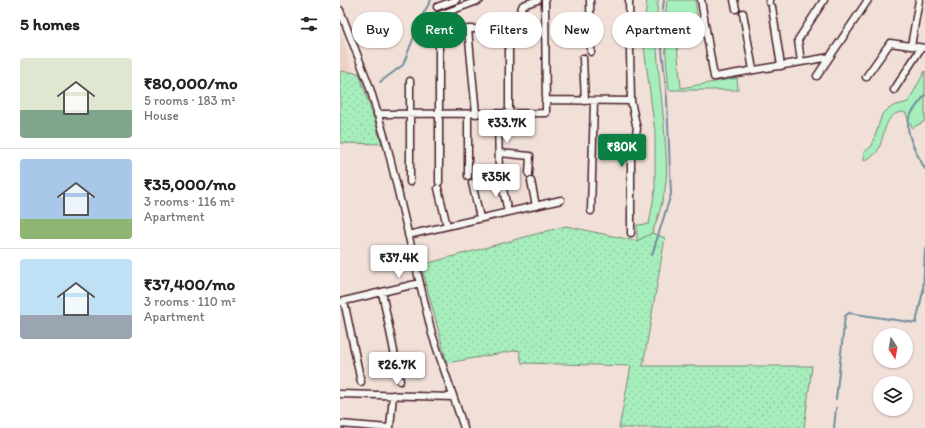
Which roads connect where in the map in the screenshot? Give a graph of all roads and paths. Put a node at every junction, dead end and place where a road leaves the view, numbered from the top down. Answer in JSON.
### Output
{"nodes":[{"id":1,"x":456,"y":0,"type":"edge"},
{"id":2,"x":480,"y":0,"type":"edge"},
{"id":3,"x":538,"y":0,"type":"edge"},
{"id":4,"x":546,"y":0,"type":"edge"},
{"id":5,"x":590,"y":0,"type":"edge"},
{"id":6,"x":629,"y":0,"type":"edge"},
{"id":7,"x":701,"y":0,"type":"edge"},
{"id":8,"x":734,"y":0,"type":"edge"},
{"id":9,"x":824,"y":0,"type":"edge"},
{"id":10,"x":868,"y":0,"type":"edge"},
{"id":11,"x":919,"y":0,"type":"edge"},
{"id":12,"x":770,"y":3,"type":"edge"},
{"id":13,"x":437,"y":7,"type":"dead end"},
{"id":14,"x":736,"y":9,"type":"dead end"},
{"id":15,"x":340,"y":10,"type":"edge"},
{"id":16,"x":448,"y":12,"type":"edge"},
{"id":17,"x":519,"y":12,"type":"edge"},
{"id":18,"x":743,"y":13,"type":"dead end"},
{"id":19,"x":475,"y":29,"type":"edge"},
{"id":20,"x":911,"y":46,"type":"junction"},
{"id":21,"x":439,"y":48,"type":"edge"},
{"id":22,"x":509,"y":48,"type":"edge"},
{"id":23,"x":923,"y":48,"type":"edge"},
{"id":24,"x":591,"y":52,"type":"dead end"},
{"id":25,"x":830,"y":57,"type":"junction"},
{"id":26,"x":583,"y":58,"type":"dead end"},
{"id":27,"x":802,"y":62,"type":"junction"},
{"id":28,"x":781,"y":66,"type":"junction"},
{"id":29,"x":753,"y":70,"type":"junction"},
{"id":30,"x":818,"y":76,"type":"dead end"},
{"id":31,"x":866,"y":77,"type":"dead end"},
{"id":32,"x":410,"y":80,"type":"dead end"},
{"id":33,"x":894,"y":90,"type":"dead end"},
{"id":34,"x":546,"y":100,"type":"junction"},
{"id":35,"x":585,"y":101,"type":"junction"},
{"id":36,"x":594,"y":101,"type":"junction"},
{"id":37,"x":631,"y":101,"type":"junction"},
{"id":38,"x":509,"y":113,"type":"junction"},
{"id":39,"x":377,"y":114,"type":"junction"},
{"id":40,"x":411,"y":114,"type":"junction"},
{"id":41,"x":439,"y":114,"type":"junction"},
{"id":42,"x":468,"y":114,"type":"junction"},
{"id":43,"x":476,"y":114,"type":"junction"},
{"id":44,"x":498,"y":114,"type":"junction"},
{"id":45,"x":499,"y":153,"type":"junction"},
{"id":46,"x":529,"y":174,"type":"dead end"},
{"id":47,"x":468,"y":176,"type":"dead end"},
{"id":48,"x":531,"y":181,"type":"dead end"},
{"id":49,"x":410,"y":182,"type":"dead end"},
{"id":50,"x":472,"y":183,"type":"dead end"},
{"id":51,"x":561,"y":200,"type":"dead end"},
{"id":52,"x":536,"y":206,"type":"junction"},
{"id":53,"x":592,"y":211,"type":"dead end"},
{"id":54,"x":508,"y":212,"type":"junction"},
{"id":55,"x":480,"y":218,"type":"junction"},
{"id":56,"x":447,"y":226,"type":"junction"},
{"id":57,"x":631,"y":233,"type":"dead end"},
{"id":58,"x":408,"y":235,"type":"junction"},
{"id":59,"x":420,"y":283,"type":"junction"},
{"id":60,"x":382,"y":292,"type":"junction"},
{"id":61,"x":342,"y":302,"type":"edge"},
{"id":62,"x":400,"y":381,"type":"dead end"},
{"id":63,"x":361,"y":382,"type":"dead end"},
{"id":64,"x":340,"y":394,"type":"edge"},
{"id":65,"x":393,"y":395,"type":"junction"},
{"id":66,"x":453,"y":397,"type":"junction"},
{"id":67,"x":340,"y":424,"type":"edge"},
{"id":68,"x":389,"y":428,"type":"edge"},
{"id":69,"x":464,"y":428,"type":"edge"}],
"edges":[{"from":1,"to":13,"type":"street"},
{"from":2,"to":16,"type":"street"},
{"from":3,"to":17,"type":"street"},
{"from":4,"to":34,"type":"street"},
{"from":5,"to":24,"type":"street"},
{"from":6,"to":37,"type":"street"},
{"from":7,"to":29,"type":"street"},
{"from":8,"to":14,"type":"street"},
{"from":9,"to":27,"type":"street"},
{"from":10,"to":25,"type":"street"},
{"from":11,"to":20,"type":"street"},
{"from":12,"to":28,"type":"street"},
{"from":15,"to":39,"type":"street"},
{"from":18,"to":29,"type":"street"},
{"from":19,"to":43,"type":"street"},
{"from":20,"to":23,"type":"street"},
{"from":20,"to":31,"type":"street"},
{"from":21,"to":41,"type":"street"},
{"from":22,"to":38,"type":"street"},
{"from":23,"to":33,"type":"street"},
{"from":25,"to":27,"type":"street"},
{"from":25,"to":30,"type":"street"},
{"from":26,"to":35,"type":"street"},
{"from":27,"to":28,"type":"street"},
{"from":28,"to":29,"type":"street"},
{"from":32,"to":40,"type":"street"},
{"from":34,"to":35,"type":"street"},
{"from":34,"to":38,"type":"street"},
{"from":35,"to":36,"type":"street"},
{"from":36,"to":37,"type":"street"},
{"from":36,"to":53,"type":"street"},
{"from":37,"to":57,"type":"street"},
{"from":38,"to":44,"type":"street"},
{"from":39,"to":40,"type":"street"},
{"from":39,"to":58,"type":"street"},
{"from":40,"to":41,"type":"street"},
{"from":40,"to":49,"type":"street"},
{"from":41,"to":42,"type":"street"},
{"from":41,"to":56,"type":"street"},
{"from":42,"to":43,"type":"street"},
{"from":42,"to":47,"type":"street"},
{"from":43,"to":44,"type":"street"},
{"from":44,"to":45,"type":"street"},
{"from":45,"to":46,"type":"street"},
{"from":45,"to":54,"type":"street"},
{"from":48,"to":52,"type":"street"},
{"from":50,"to":55,"type":"street"},
{"from":51,"to":52,"type":"street"},
{"from":52,"to":54,"type":"street"},
{"from":54,"to":55,"type":"street"},
{"from":55,"to":56,"type":"street"},
{"from":56,"to":58,"type":"street"},
{"from":58,"to":59,"type":"street"},
{"from":59,"to":60,"type":"street"},
{"from":59,"to":66,"type":"street"},
{"from":60,"to":61,"type":"street"},
{"from":60,"to":62,"type":"street"},
{"from":61,"to":63,"type":"street"},
{"from":64,"to":65,"type":"street"},
{"from":65,"to":66,"type":"street"},
{"from":65,"to":68,"type":"street"},
{"from":66,"to":69,"type":"street"},
{"from":67,"to":68,"type":"street"}]}
